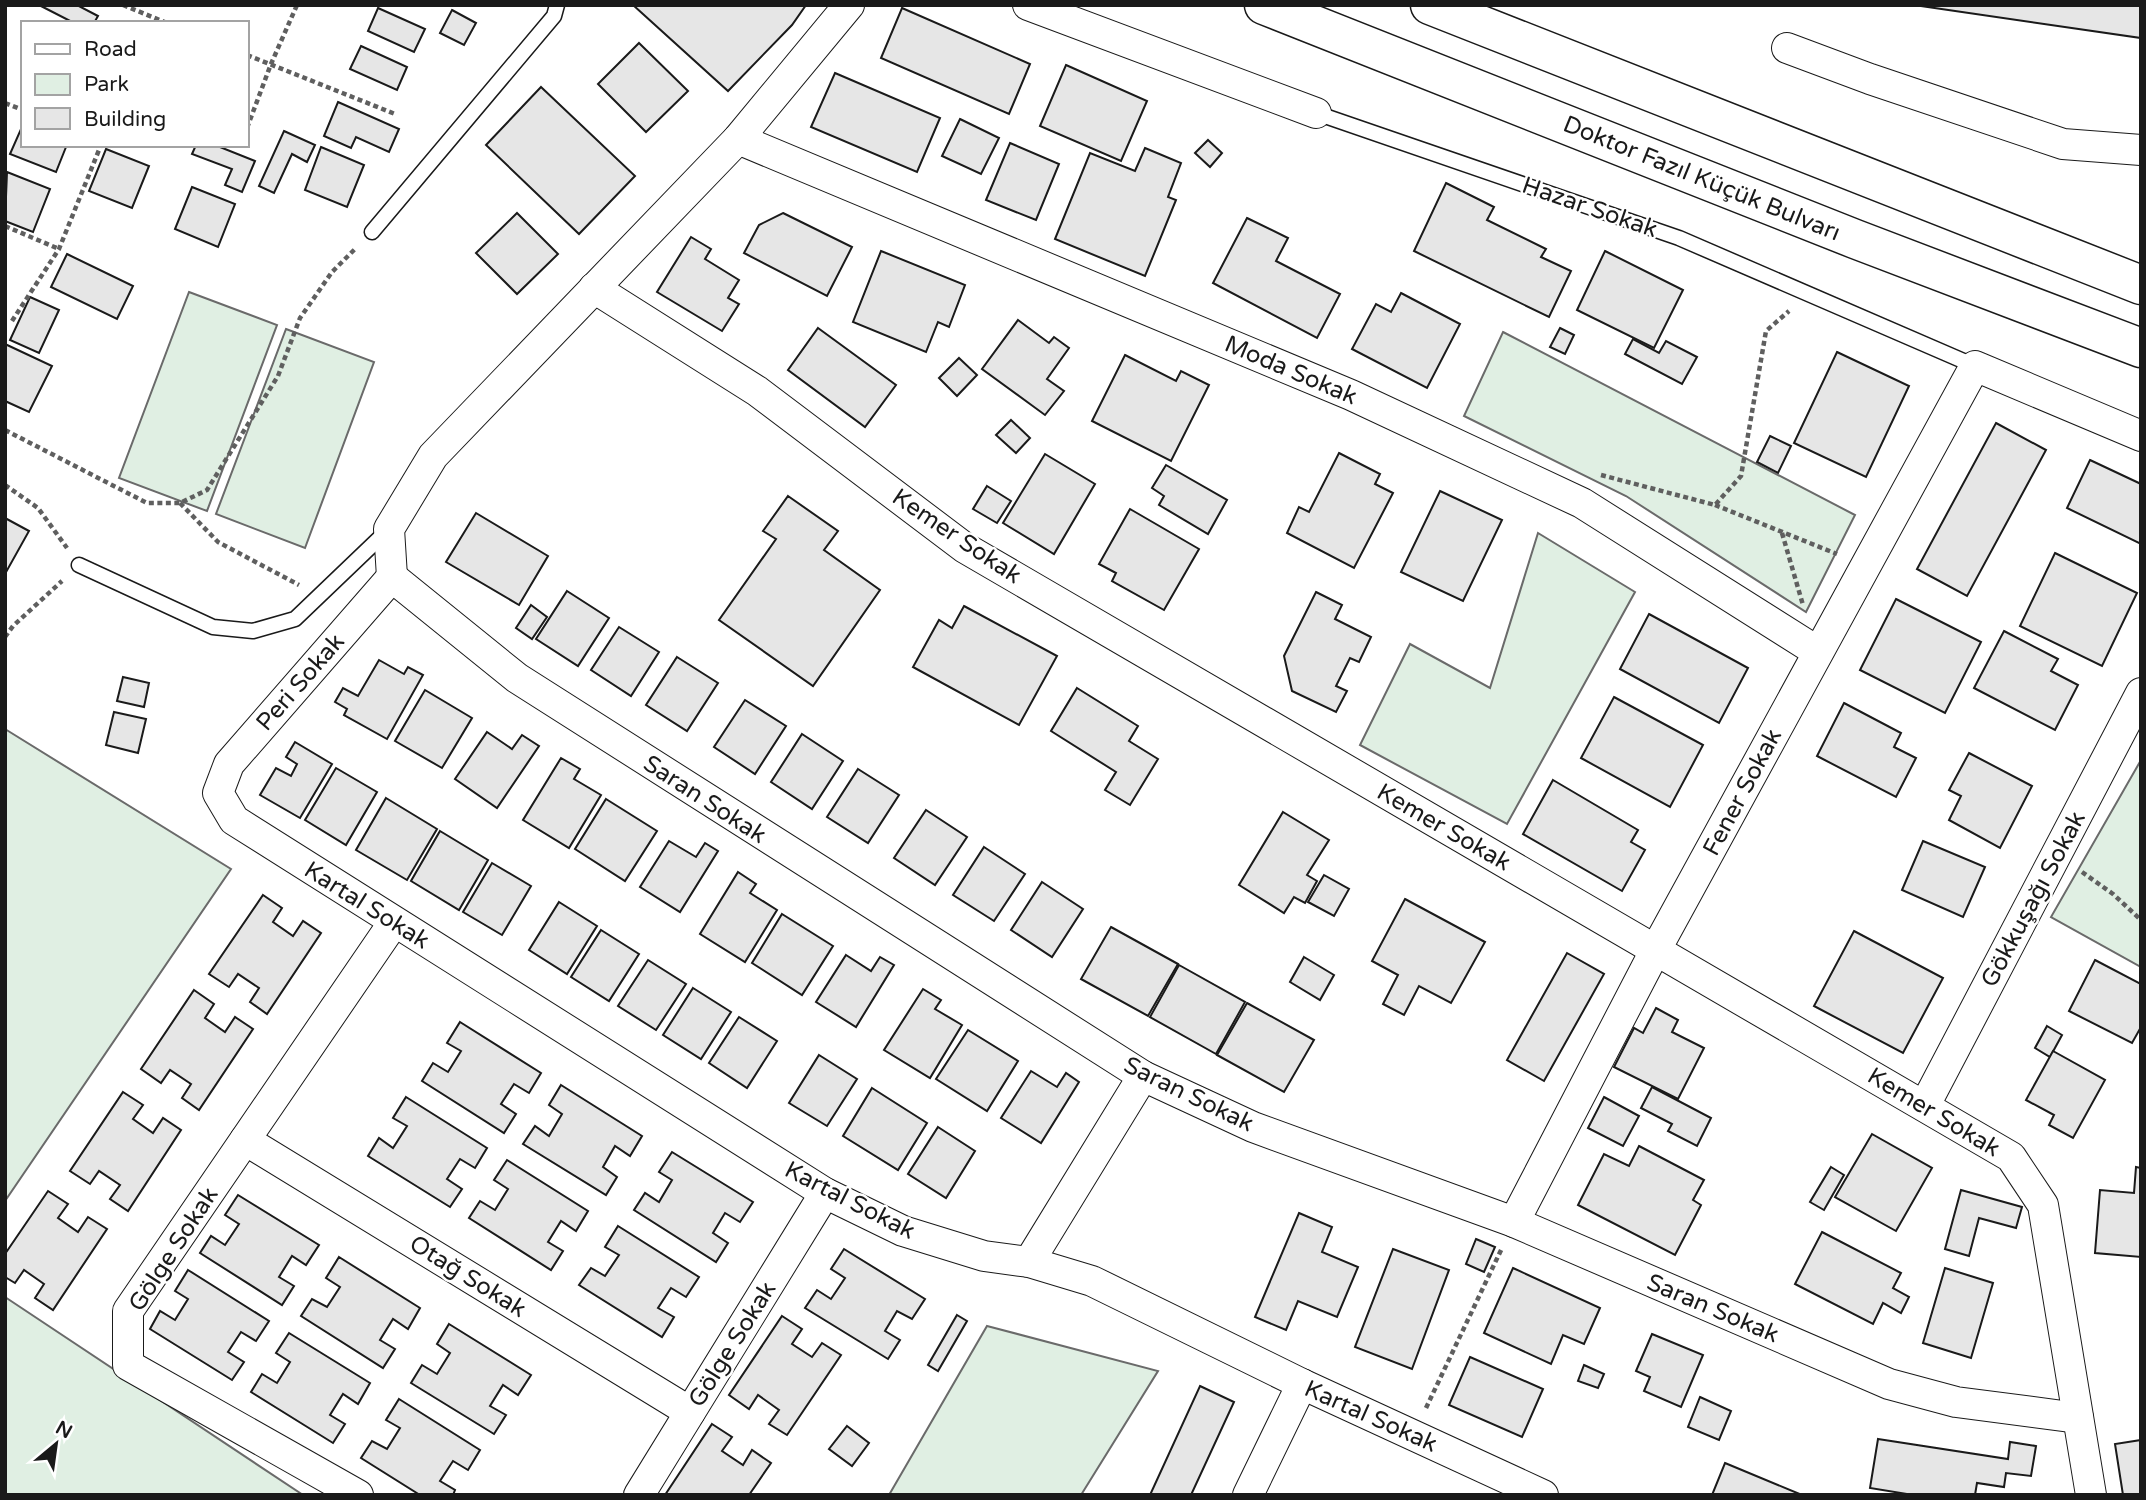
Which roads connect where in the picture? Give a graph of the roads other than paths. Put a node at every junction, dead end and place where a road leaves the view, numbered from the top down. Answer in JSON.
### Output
{"nodes":[{"id":1,"x":557,"y":5,"type":"edge"},
{"id":2,"x":849,"y":5,"type":"edge"},
{"id":3,"x":1028,"y":5,"type":"edge"},
{"id":4,"x":1264,"y":5,"type":"edge"},
{"id":5,"x":1430,"y":5,"type":"edge"},
{"id":6,"x":1787,"y":48,"type":"dead end"},
{"id":7,"x":1316,"y":113,"type":"joint"},
{"id":8,"x":738,"y":139,"type":"junction"},
{"id":9,"x":2141,"y":150,"type":"edge"},
{"id":10,"x":372,"y":232,"type":"road end"},
{"id":11,"x":2141,"y":285,"type":"edge"},
{"id":12,"x":594,"y":289,"type":"junction"},
{"id":13,"x":2141,"y":348,"type":"edge"},
{"id":14,"x":1975,"y":366,"type":"junction"},
{"id":15,"x":2141,"y":436,"type":"edge"},
{"id":16,"x":389,"y":528,"type":"junction"},
{"id":17,"x":79,"y":565,"type":"road end"},
{"id":18,"x":392,"y":577,"type":"junction"},
{"id":19,"x":1818,"y":652,"type":"junction"},
{"id":20,"x":2141,"y":693,"type":"edge"},
{"id":21,"x":218,"y":793,"type":"joint"},
{"id":22,"x":394,"y":922,"type":"junction"},
{"id":23,"x":1655,"y":951,"type":"junction"},
{"id":24,"x":1143,"y":1076,"type":"junction"},
{"id":25,"x":1925,"y":1105,"type":"junction"},
{"id":26,"x":245,"y":1140,"type":"junction"},
{"id":27,"x":825,"y":1193,"type":"junction"},
{"id":28,"x":1514,"y":1222,"type":"junction"},
{"id":29,"x":1029,"y":1262,"type":"junction"},
{"id":30,"x":1302,"y":1384,"type":"junction"},
{"id":31,"x":690,"y":1412,"type":"junction"},
{"id":32,"x":2078,"y":1418,"type":"junction"},
{"id":33,"x":1538,"y":1494,"type":"edge"},
{"id":34,"x":358,"y":1495,"type":"edge"},
{"id":35,"x":639,"y":1495,"type":"edge"},
{"id":36,"x":1248,"y":1495,"type":"edge"},
{"id":37,"x":2091,"y":1495,"type":"edge"}],
"edges":[{"from":1,"to":10,"type":"lane"},
{"from":2,"to":8,"type":"street"},
{"from":3,"to":7,"type":"street","name":"Hazar Sokak"},
{"from":4,"to":13,"type":"highway","name":"Doktor Fazıl Küçük Bulvarı"},
{"from":5,"to":11,"type":"highway"},
{"from":6,"to":9,"type":"street"},
{"from":7,"to":14,"type":"lane","name":"Hazar Sokak"},
{"from":8,"to":12,"type":"street"},
{"from":8,"to":19,"type":"street","name":"Moda Sokak"},
{"from":12,"to":16,"type":"street"},
{"from":12,"to":23,"type":"street","name":"Kemer Sokak"},
{"from":14,"to":15,"type":"street","name":"Hazar Sokak"},
{"from":14,"to":19,"type":"street","name":"Fener Sokak"},
{"from":16,"to":17,"type":"lane"},
{"from":16,"to":18,"type":"street"},
{"from":18,"to":21,"type":"street","name":"Peri Sokak"},
{"from":18,"to":24,"type":"street","name":"Saran Sokak"},
{"from":19,"to":23,"type":"street","name":"Fener Sokak"},
{"from":20,"to":25,"type":"street","name":"Gökkuşağı Sokak"},
{"from":21,"to":22,"type":"street","name":"Kartal Sokak"},
{"from":22,"to":26,"type":"street","name":"Gölge Sokak"},
{"from":22,"to":27,"type":"street","name":"Kartal Sokak"},
{"from":23,"to":25,"type":"street","name":"Kemer Sokak"},
{"from":23,"to":28,"type":"street","name":"Fener Sokak"},
{"from":24,"to":28,"type":"street","name":"Saran Sokak"},
{"from":24,"to":29,"type":"street"},
{"from":25,"to":32,"type":"street","name":"Kemer Sokak"},
{"from":26,"to":31,"type":"street","name":"Otağ Sokak"},
{"from":26,"to":34,"type":"street","name":"Gölge Sokak"},
{"from":27,"to":29,"type":"street","name":"Kartal Sokak"},
{"from":27,"to":31,"type":"street","name":"Gölge Sokak"},
{"from":28,"to":32,"type":"street","name":"Saran Sokak"},
{"from":29,"to":30,"type":"street","name":"Kartal Sokak"},
{"from":30,"to":33,"type":"street","name":"Kartal Sokak"},
{"from":30,"to":36,"type":"street"},
{"from":31,"to":35,"type":"street","name":"Gölge Sokak"},
{"from":32,"to":37,"type":"street","name":"Kemer Sokak"}]}
